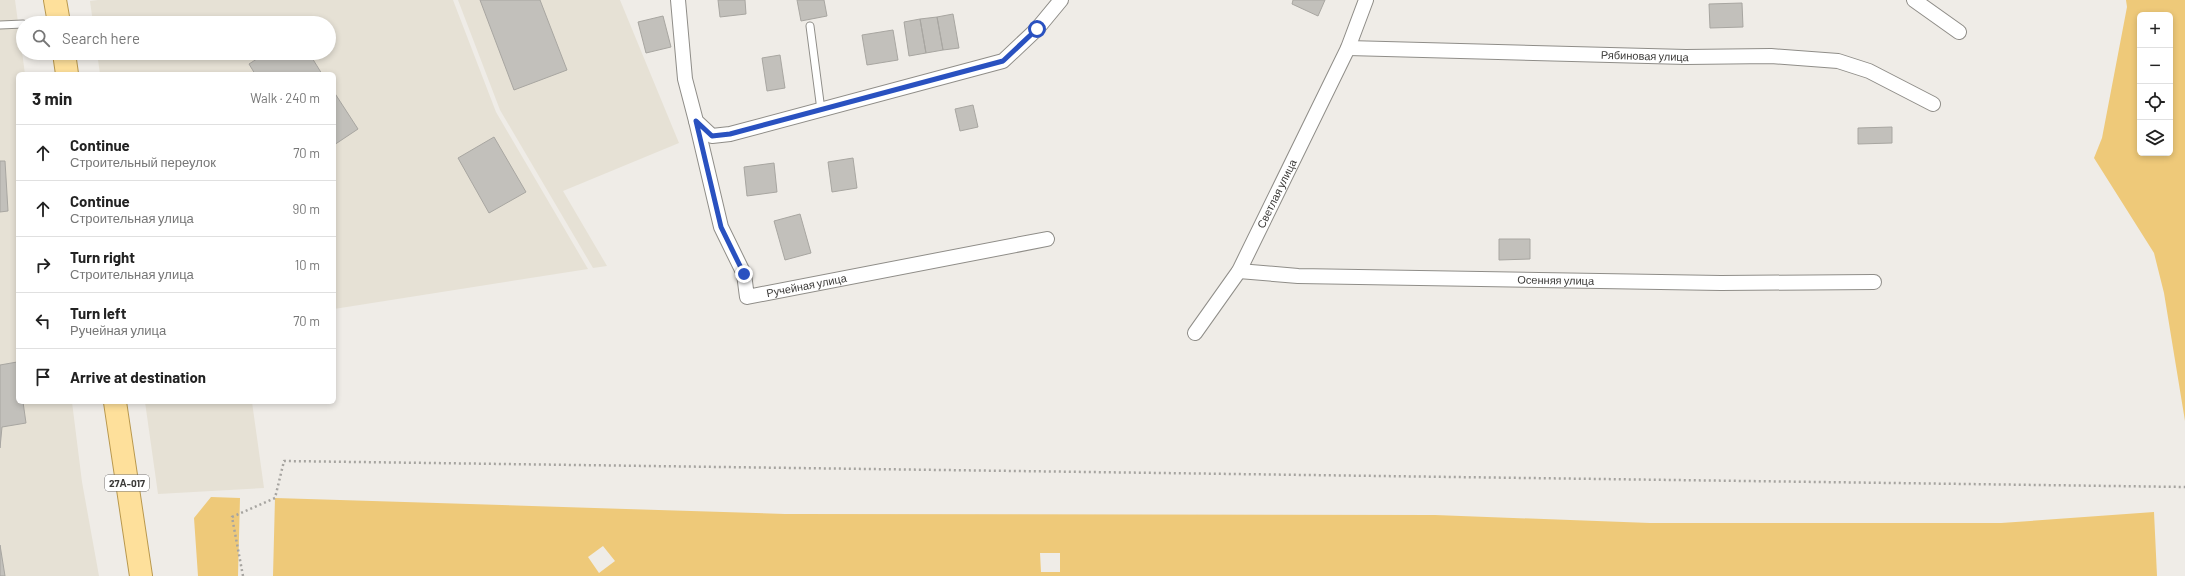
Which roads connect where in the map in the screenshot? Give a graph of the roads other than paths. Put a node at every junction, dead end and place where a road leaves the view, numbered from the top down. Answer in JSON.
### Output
{"nodes":[{"id":1,"x":56,"y":0,"type":"edge"},
{"id":2,"x":678,"y":0,"type":"edge"},
{"id":3,"x":1061,"y":0,"type":"edge"},
{"id":4,"x":1366,"y":0,"type":"edge"},
{"id":5,"x":1914,"y":0,"type":"edge"},
{"id":6,"x":58,"y":16,"type":"edge"},
{"id":7,"x":16,"y":24,"type":"edge"},
{"id":8,"x":0,"y":25,"type":"edge"},
{"id":9,"x":810,"y":26,"type":"dead end"},
{"id":10,"x":1959,"y":32,"type":"dead end"},
{"id":11,"x":1348,"y":48,"type":"junction"},
{"id":12,"x":65,"y":60,"type":"edge"},
{"id":13,"x":67,"y":72,"type":"edge"},
{"id":14,"x":1933,"y":104,"type":"dead end"},
{"id":15,"x":821,"y":110,"type":"junction"},
{"id":16,"x":696,"y":121,"type":"junction"},
{"id":17,"x":1047,"y":239,"type":"dead end"},
{"id":18,"x":1239,"y":271,"type":"junction"},
{"id":19,"x":1874,"y":282,"type":"dead end"},
{"id":20,"x":1196,"y":333,"type":"dead end"},
{"id":21,"x":115,"y":404,"type":"edge"},
{"id":22,"x":141,"y":576,"type":"edge"}],
"edges":[{"from":1,"to":6,"type":"main road"},
{"from":2,"to":16,"type":"street"},
{"from":3,"to":15,"type":"street"},
{"from":4,"to":11,"type":"street","name":"Светлая улица"},
{"from":5,"to":10,"type":"street"},
{"from":7,"to":8,"type":"lane"},
{"from":9,"to":15,"type":"lane"},
{"from":11,"to":14,"type":"street","name":"Рябиновая улица"},
{"from":11,"to":18,"type":"street","name":"Светлая улица"},
{"from":12,"to":13,"type":"main road"},
{"from":15,"to":16,"type":"street"},
{"from":16,"to":17,"type":"street","name":"Ручейная улица"},
{"from":18,"to":19,"type":"street","name":"Осенняя улица"},
{"from":18,"to":20,"type":"street","name":"Светлая улица"},
{"from":21,"to":22,"type":"main road","number":"27А-017"}]}
